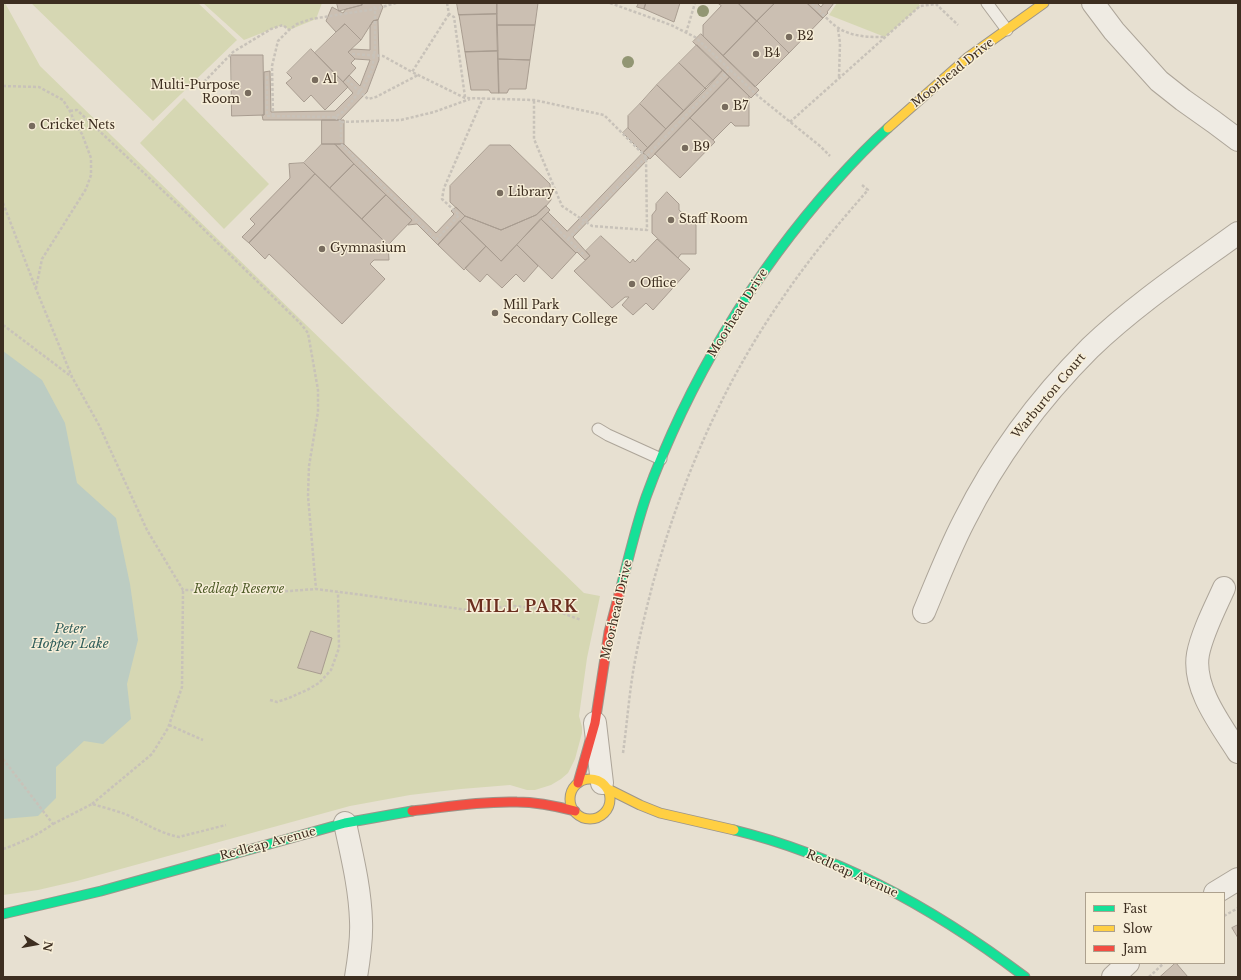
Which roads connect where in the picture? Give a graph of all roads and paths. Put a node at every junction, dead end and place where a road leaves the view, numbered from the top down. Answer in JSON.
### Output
{"nodes":[{"id":1,"x":373,"y":3,"type":"edge"},
{"id":2,"x":396,"y":3,"type":"edge"},
{"id":3,"x":448,"y":3,"type":"edge"},
{"id":4,"x":695,"y":3,"type":"edge"},
{"id":5,"x":812,"y":3,"type":"edge"},
{"id":6,"x":987,"y":3,"type":"edge"},
{"id":7,"x":1044,"y":3,"type":"edge"},
{"id":8,"x":1093,"y":3,"type":"edge"},
{"id":9,"x":374,"y":9,"type":"junction"},
{"id":10,"x":449,"y":14,"type":"junction"},
{"id":11,"x":958,"y":25,"type":"dead end"},
{"id":12,"x":838,"y":28,"type":"junction"},
{"id":13,"x":289,"y":30,"type":"junction"},
{"id":14,"x":1007,"y":30,"type":"junction"},
{"id":15,"x":686,"y":33,"type":"dead end"},
{"id":16,"x":885,"y":37,"type":"junction"},
{"id":17,"x":352,"y":54,"type":"dead end"},
{"id":18,"x":374,"y":56,"type":"junction"},
{"id":19,"x":729,"y":70,"type":"dead end"},
{"id":20,"x":412,"y":72,"type":"junction"},
{"id":21,"x":418,"y":75,"type":"junction"},
{"id":22,"x":267,"y":76,"type":"dead end"},
{"id":23,"x":839,"y":78,"type":"junction"},
{"id":24,"x":196,"y":79,"type":"dead end"},
{"id":25,"x":347,"y":80,"type":"dead end"},
{"id":26,"x":3,"y":86,"type":"edge"},
{"id":27,"x":360,"y":91,"type":"junction"},
{"id":28,"x":465,"y":98,"type":"junction"},
{"id":29,"x":472,"y":98,"type":"junction"},
{"id":30,"x":484,"y":98,"type":"junction"},
{"id":31,"x":534,"y":100,"type":"junction"},
{"id":32,"x":70,"y":111,"type":"junction"},
{"id":33,"x":273,"y":116,"type":"junction"},
{"id":34,"x":335,"y":117,"type":"junction"},
{"id":35,"x":341,"y":122,"type":"junction"},
{"id":36,"x":790,"y":122,"type":"dead end"},
{"id":37,"x":1238,"y":140,"type":"edge"},
{"id":38,"x":646,"y":157,"type":"junction"},
{"id":39,"x":3,"y":203,"type":"edge"},
{"id":40,"x":549,"y":221,"type":"dead end"},
{"id":41,"x":585,"y":221,"type":"junction"},
{"id":42,"x":1238,"y":234,"type":"edge"},
{"id":43,"x":568,"y":239,"type":"junction"},
{"id":44,"x":585,"y":256,"type":"dead end"},
{"id":45,"x":36,"y":289,"type":"junction"},
{"id":46,"x":3,"y":325,"type":"edge"},
{"id":47,"x":72,"y":377,"type":"junction"},
{"id":48,"x":598,"y":429,"type":"dead end"},
{"id":49,"x":661,"y":459,"type":"junction"},
{"id":50,"x":1224,"y":588,"type":"dead end"},
{"id":51,"x":316,"y":589,"type":"junction"},
{"id":52,"x":183,"y":590,"type":"junction"},
{"id":53,"x":338,"y":592,"type":"junction"},
{"id":54,"x":924,"y":612,"type":"dead end"},
{"id":55,"x":581,"y":620,"type":"dead end"},
{"id":56,"x":270,"y":700,"type":"dead end"},
{"id":57,"x":595,"y":723,"type":"junction"},
{"id":58,"x":169,"y":725,"type":"junction"},
{"id":59,"x":203,"y":740,"type":"dead end"},
{"id":60,"x":1238,"y":752,"type":"edge"},
{"id":61,"x":3,"y":759,"type":"edge"},
{"id":62,"x":577,"y":784,"type":"junction"},
{"id":63,"x":605,"y":786,"type":"junction"},
{"id":64,"x":563,"y":788,"type":"dead end"},
{"id":65,"x":540,"y":795,"type":"dead end"},
{"id":66,"x":518,"y":802,"type":"junction"},
{"id":67,"x":92,"y":804,"type":"junction"},
{"id":68,"x":575,"y":811,"type":"junction"},
{"id":69,"x":605,"y":811,"type":"junction"},
{"id":70,"x":619,"y":812,"type":"dead end"},
{"id":71,"x":633,"y":812,"type":"dead end"},
{"id":72,"x":660,"y":813,"type":"junction"},
{"id":73,"x":345,"y":823,"type":"junction"},
{"id":74,"x":52,"y":824,"type":"junction"},
{"id":75,"x":226,"y":825,"type":"dead end"},
{"id":76,"x":3,"y":849,"type":"edge"},
{"id":77,"x":1238,"y":879,"type":"edge"},
{"id":78,"x":1217,"y":892,"type":"edge"},
{"id":79,"x":3,"y":907,"type":"edge"},
{"id":80,"x":1238,"y":908,"type":"edge"},
{"id":81,"x":23,"y":910,"type":"junction"},
{"id":82,"x":3,"y":914,"type":"edge"},
{"id":83,"x":1225,"y":915,"type":"edge"},
{"id":84,"x":1127,"y":964,"type":"edge"},
{"id":85,"x":1163,"y":964,"type":"edge"},
{"id":86,"x":356,"y":977,"type":"edge"},
{"id":87,"x":1025,"y":977,"type":"edge"},
{"id":88,"x":1113,"y":977,"type":"edge"},
{"id":89,"x":1149,"y":977,"type":"edge"}],
"edges":[{"from":1,"to":9,"type":"path"},
{"from":2,"to":9,"type":"path"},
{"from":3,"to":10,"type":"path"},
{"from":4,"to":15,"type":"path"},
{"from":5,"to":12,"type":"path"},
{"from":6,"to":14,"type":"lane"},
{"from":7,"to":14,"type":"street","name":"Moorhead Drive"},
{"from":8,"to":37,"type":"street"},
{"from":9,"to":13,"type":"path"},
{"from":9,"to":18,"type":"path"},
{"from":10,"to":20,"type":"path"},
{"from":10,"to":28,"type":"path"},
{"from":11,"to":16,"type":"path"},
{"from":12,"to":16,"type":"path"},
{"from":12,"to":23,"type":"path"},
{"from":13,"to":24,"type":"path"},
{"from":13,"to":33,"type":"path"},
{"from":14,"to":49,"type":"street","name":"Moorhead Drive"},
{"from":16,"to":23,"type":"path"},
{"from":17,"to":18,"type":"path"},
{"from":18,"to":20,"type":"path"},
{"from":18,"to":27,"type":"path"},
{"from":19,"to":38,"type":"path"},
{"from":20,"to":21,"type":"path"},
{"from":21,"to":27,"type":"path"},
{"from":21,"to":28,"type":"path"},
{"from":22,"to":33,"type":"path"},
{"from":23,"to":36,"type":"path"},
{"from":25,"to":27,"type":"path"},
{"from":26,"to":32,"type":"path"},
{"from":27,"to":34,"type":"path"},
{"from":28,"to":29,"type":"path"},
{"from":29,"to":30,"type":"path"},
{"from":29,"to":35,"type":"path"},
{"from":30,"to":31,"type":"path"},
{"from":30,"to":35,"type":"path"},
{"from":31,"to":38,"type":"path"},
{"from":31,"to":41,"type":"path"},
{"from":32,"to":45,"type":"path"},
{"from":32,"to":51,"type":"path"},
{"from":33,"to":34,"type":"path"},
{"from":34,"to":35,"type":"path"},
{"from":38,"to":41,"type":"path"},
{"from":38,"to":41,"type":"path"},
{"from":39,"to":45,"type":"path"},
{"from":40,"to":43,"type":"path"},
{"from":41,"to":43,"type":"path"},
{"from":42,"to":54,"type":"street","name":"Warburton Court"},
{"from":43,"to":44,"type":"path"},
{"from":45,"to":47,"type":"path"},
{"from":46,"to":47,"type":"path"},
{"from":47,"to":52,"type":"path"},
{"from":48,"to":49,"type":"lane"},
{"from":49,"to":57,"type":"street","name":"Moorhead Drive"},
{"from":50,"to":60,"type":"street"},
{"from":51,"to":52,"type":"path"},
{"from":51,"to":53,"type":"path"},
{"from":52,"to":58,"type":"path"},
{"from":53,"to":55,"type":"path"},
{"from":53,"to":56,"type":"path"},
{"from":57,"to":62,"type":"street","name":"Moorhead Drive"},
{"from":57,"to":63,"type":"street","name":"Moorhead Drive"},
{"from":58,"to":59,"type":"path"},
{"from":58,"to":67,"type":"path"},
{"from":61,"to":74,"type":"path"},
{"from":62,"to":63,"type":"street"},
{"from":62,"to":64,"type":"street"},
{"from":62,"to":68,"type":"street"},
{"from":63,"to":69,"type":"street"},
{"from":63,"to":72,"type":"street","name":"Redleap Avenue"},
{"from":65,"to":66,"type":"street","name":"Redleap Avenue"},
{"from":66,"to":68,"type":"street","name":"Redleap Avenue"},
{"from":66,"to":73,"type":"street","name":"Redleap Avenue"},
{"from":67,"to":74,"type":"path"},
{"from":67,"to":75,"type":"path"},
{"from":68,"to":69,"type":"street"},
{"from":69,"to":70,"type":"street"},
{"from":71,"to":72,"type":"street","name":"Redleap Avenue"},
{"from":72,"to":87,"type":"street","name":"Redleap Avenue"},
{"from":73,"to":81,"type":"street","name":"Redleap Avenue"},
{"from":73,"to":86,"type":"street"},
{"from":74,"to":76,"type":"path"},
{"from":77,"to":78,"type":"street"},
{"from":79,"to":81,"type":"street","name":"Redleap Avenue"},
{"from":80,"to":83,"type":"path"},
{"from":81,"to":82,"type":"street","name":"Redleap Avenue"},
{"from":84,"to":88,"type":"street"},
{"from":85,"to":89,"type":"path"}]}
